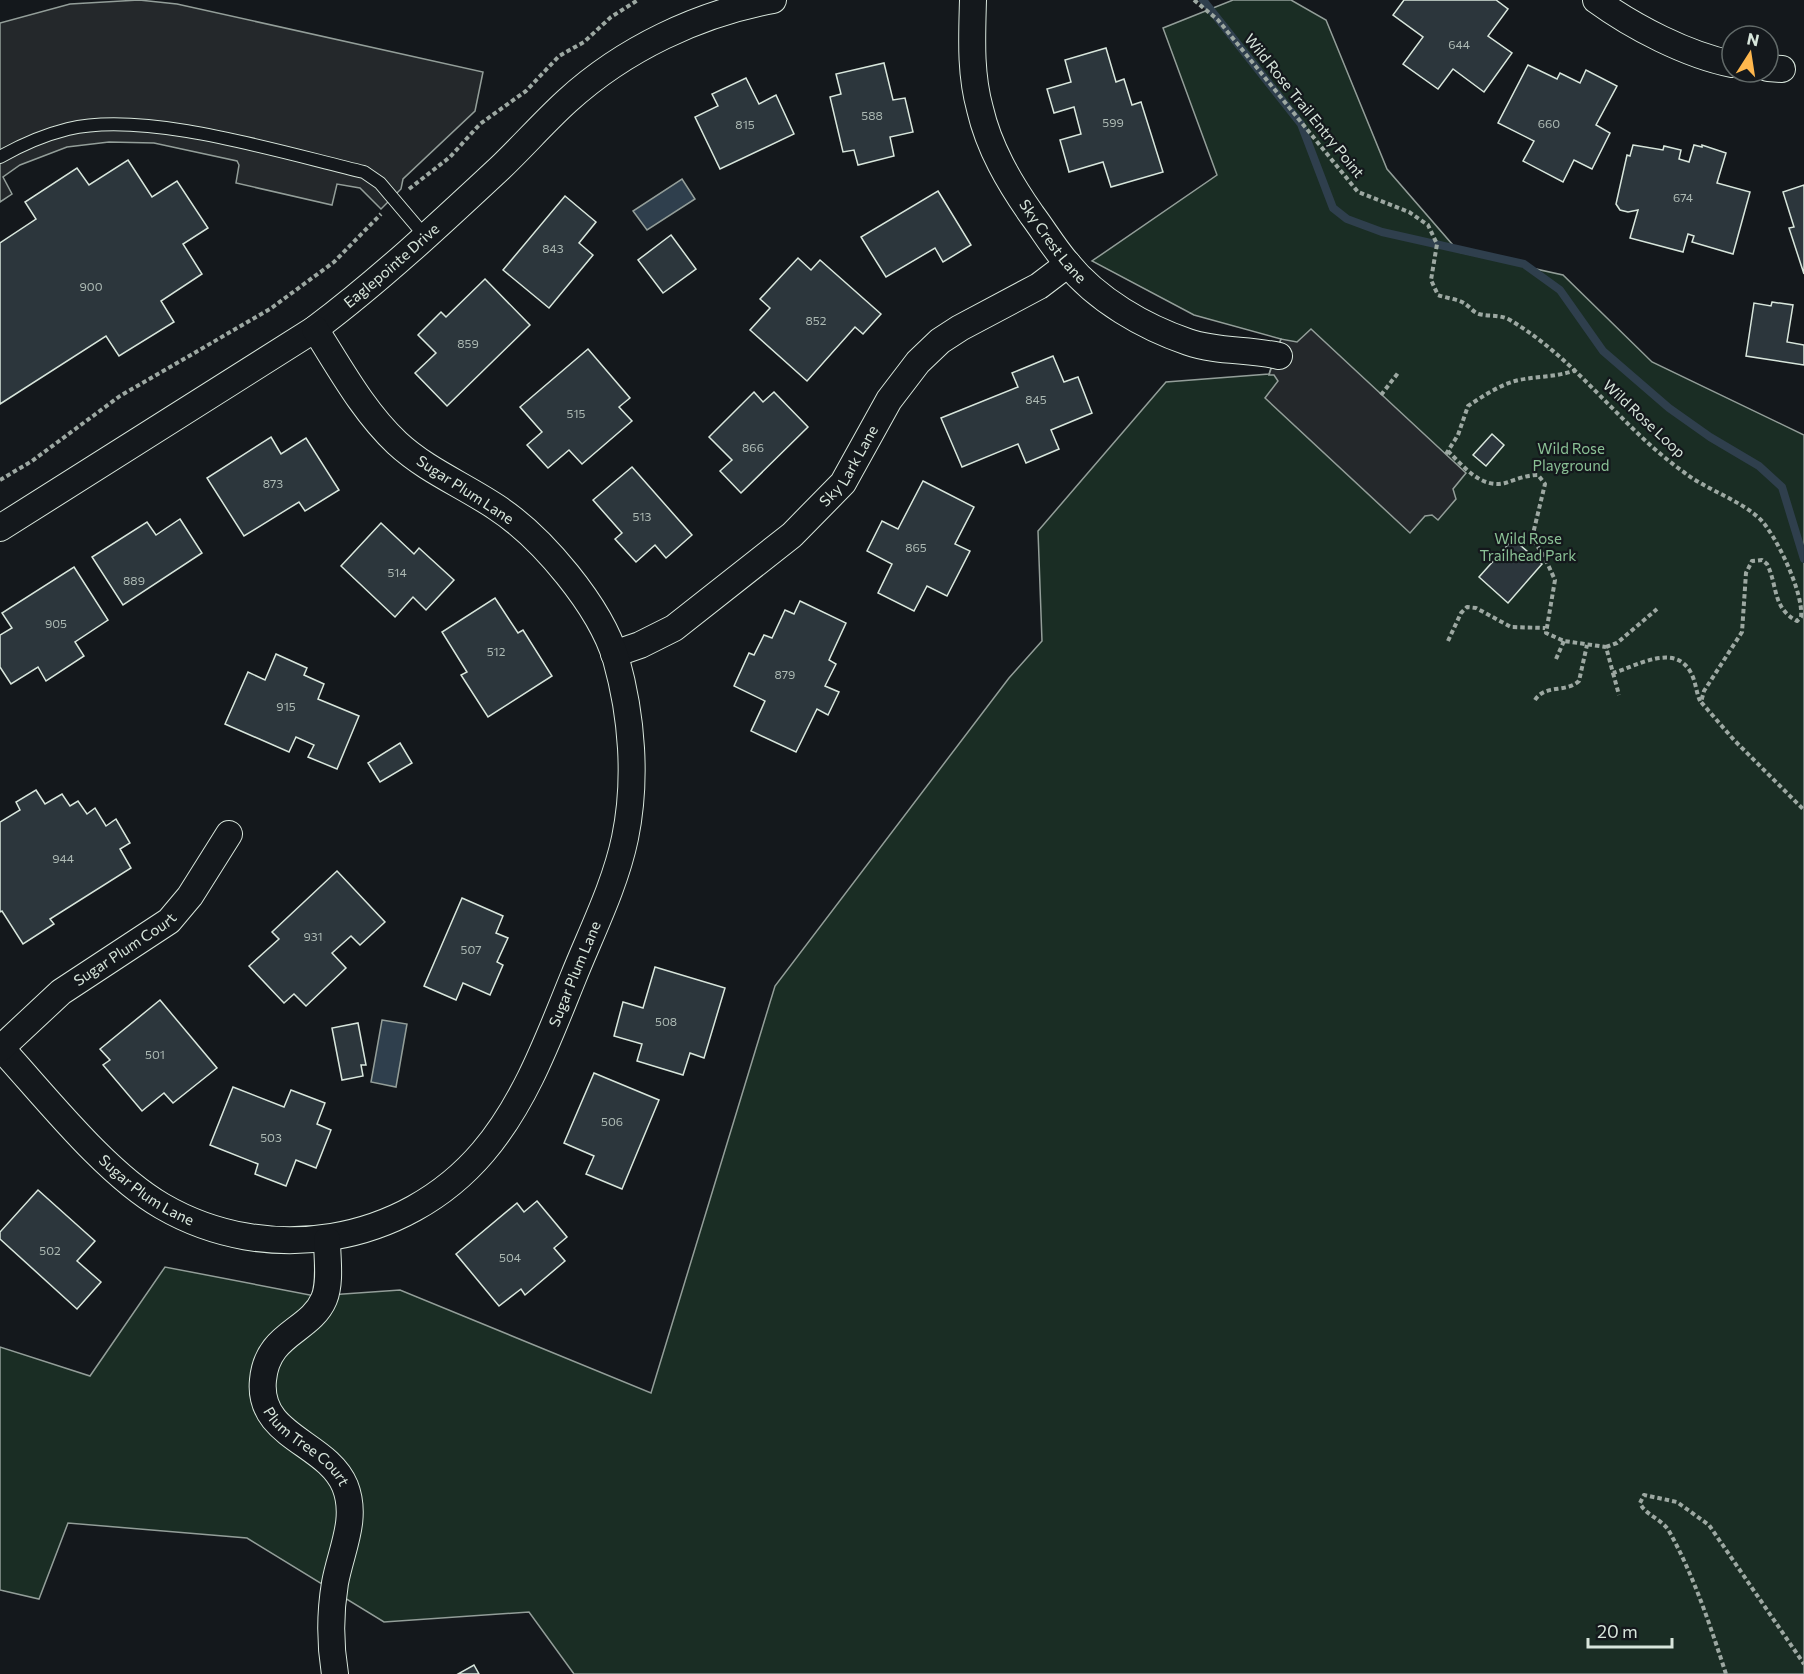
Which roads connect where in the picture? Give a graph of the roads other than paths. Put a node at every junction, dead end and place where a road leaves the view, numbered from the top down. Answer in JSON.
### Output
{"nodes":[{"id":1,"x":773,"y":0,"type":"edge"},
{"id":2,"x":973,"y":0,"type":"edge"},
{"id":3,"x":1596,"y":0,"type":"edge"},
{"id":4,"x":1720,"y":61,"type":"edge"},
{"id":5,"x":0,"y":157,"type":"edge"},
{"id":6,"x":425,"y":236,"type":"junction"},
{"id":7,"x":1068,"y":264,"type":"junction"},
{"id":8,"x":315,"y":329,"type":"junction"},
{"id":9,"x":1279,"y":356,"type":"dead end"},
{"id":10,"x":0,"y":528,"type":"edge"},
{"id":11,"x":614,"y":654,"type":"junction"},
{"id":12,"x":230,"y":834,"type":"dead end"},
{"id":13,"x":1,"y":1047,"type":"edge"},
{"id":14,"x":327,"y":1240,"type":"junction"},
{"id":15,"x":335,"y":1674,"type":"edge"}],
"edges":[{"from":1,"to":6,"type":"street","name":"Eaglepointe Drive"},
{"from":2,"to":7,"type":"street","name":"Sky Crest Lane"},
{"from":3,"to":4,"type":"street"},
{"from":5,"to":6,"type":"lane"},
{"from":6,"to":8,"type":"street","name":"Eaglepointe Drive"},
{"from":7,"to":9,"type":"street","name":"Sky Crest Lane"},
{"from":7,"to":11,"type":"street","name":"Sky Lark Lane"},
{"from":8,"to":10,"type":"street","name":"Eaglepointe Drive"},
{"from":8,"to":11,"type":"street","name":"Sugar Plum Lane"},
{"from":11,"to":14,"type":"street","name":"Sugar Plum Lane"},
{"from":12,"to":13,"type":"street","name":"Sugar Plum Court"},
{"from":13,"to":14,"type":"street","name":"Sugar Plum Lane"},
{"from":14,"to":15,"type":"street","name":"Plum Tree Court"}]}
